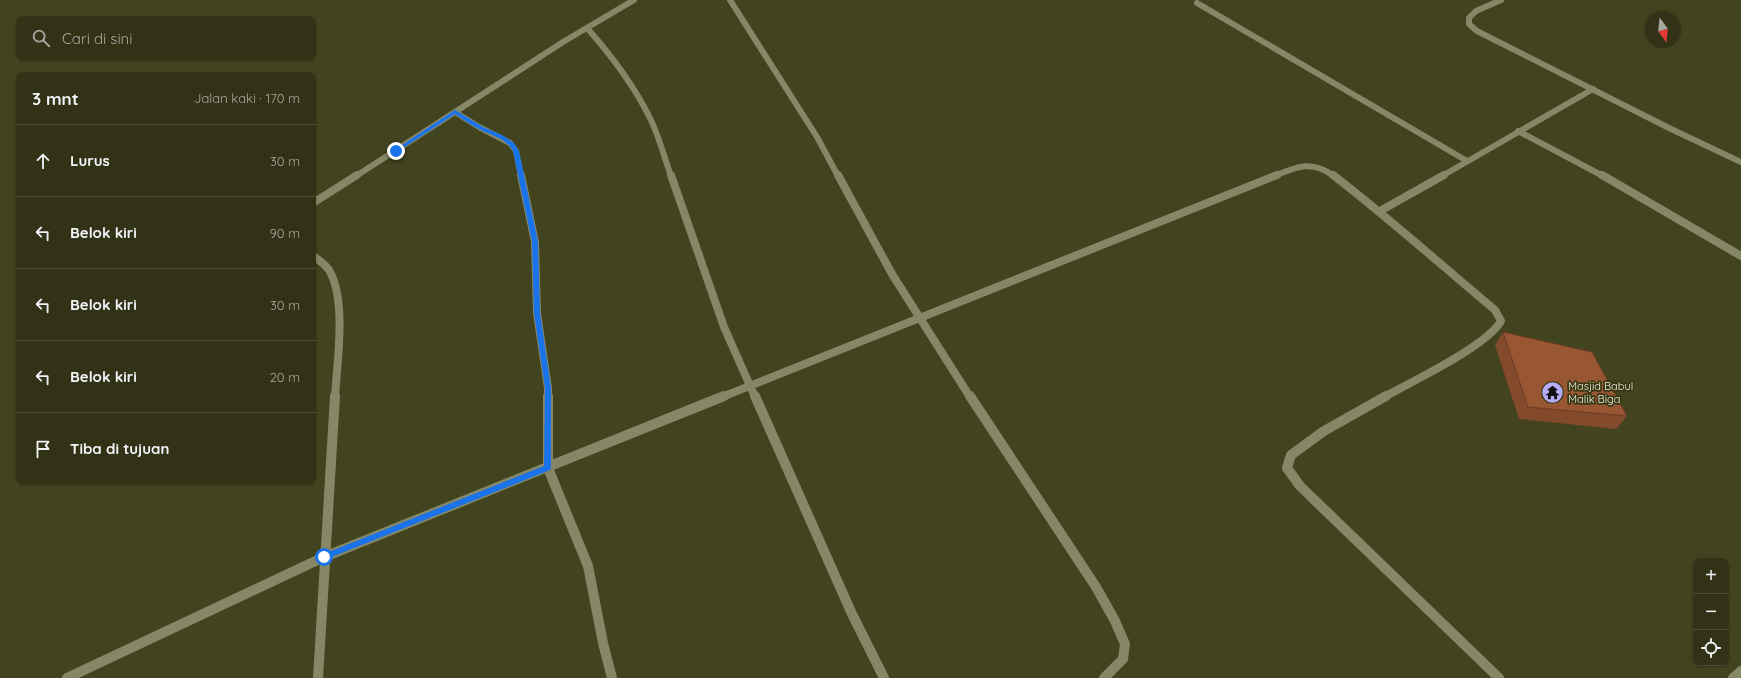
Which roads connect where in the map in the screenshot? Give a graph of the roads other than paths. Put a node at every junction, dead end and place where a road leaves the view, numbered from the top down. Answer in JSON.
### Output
{"nodes":[{"id":1,"x":634,"y":0,"type":"edge"},
{"id":2,"x":730,"y":0,"type":"edge"},
{"id":3,"x":1501,"y":0,"type":"edge"},
{"id":4,"x":1197,"y":3,"type":"dead end"},
{"id":5,"x":587,"y":28,"type":"junction"},
{"id":6,"x":1593,"y":89,"type":"junction"},
{"id":7,"x":455,"y":112,"type":"junction"},
{"id":8,"x":1518,"y":131,"type":"junction"},
{"id":9,"x":1467,"y":161,"type":"junction"},
{"id":10,"x":1741,"y":162,"type":"edge"},
{"id":11,"x":316,"y":201,"type":"edge"},
{"id":12,"x":1380,"y":212,"type":"junction"},
{"id":13,"x":1741,"y":256,"type":"edge"},
{"id":14,"x":316,"y":257,"type":"edge"},
{"id":15,"x":920,"y":318,"type":"junction"},
{"id":16,"x":750,"y":386,"type":"junction"},
{"id":17,"x":548,"y":468,"type":"junction"},
{"id":18,"x":324,"y":557,"type":"junction"},
{"id":19,"x":1741,"y":671,"type":"edge"},
{"id":20,"x":85,"y":674,"type":"edge"},
{"id":21,"x":67,"y":678,"type":"edge"},
{"id":22,"x":318,"y":678,"type":"edge"},
{"id":23,"x":612,"y":678,"type":"edge"},
{"id":24,"x":884,"y":678,"type":"edge"},
{"id":25,"x":1104,"y":678,"type":"edge"},
{"id":26,"x":1499,"y":678,"type":"edge"},
{"id":27,"x":1734,"y":678,"type":"edge"}],
"edges":[{"from":1,"to":5,"type":"street"},
{"from":2,"to":15,"type":"street"},
{"from":3,"to":6,"type":"street"},
{"from":4,"to":9,"type":"street"},
{"from":5,"to":7,"type":"street"},
{"from":5,"to":16,"type":"street"},
{"from":6,"to":8,"type":"street"},
{"from":6,"to":10,"type":"street"},
{"from":7,"to":11,"type":"street"},
{"from":7,"to":17,"type":"street"},
{"from":8,"to":9,"type":"street"},
{"from":8,"to":13,"type":"street"},
{"from":9,"to":12,"type":"street"},
{"from":12,"to":15,"type":"street"},
{"from":12,"to":26,"type":"street"},
{"from":14,"to":18,"type":"street"},
{"from":15,"to":16,"type":"street"},
{"from":15,"to":25,"type":"street"},
{"from":16,"to":17,"type":"street"},
{"from":16,"to":24,"type":"street"},
{"from":17,"to":18,"type":"street"},
{"from":17,"to":23,"type":"street"},
{"from":18,"to":20,"type":"street"},
{"from":18,"to":22,"type":"street"},
{"from":19,"to":27,"type":"street"},
{"from":20,"to":21,"type":"street"}]}
